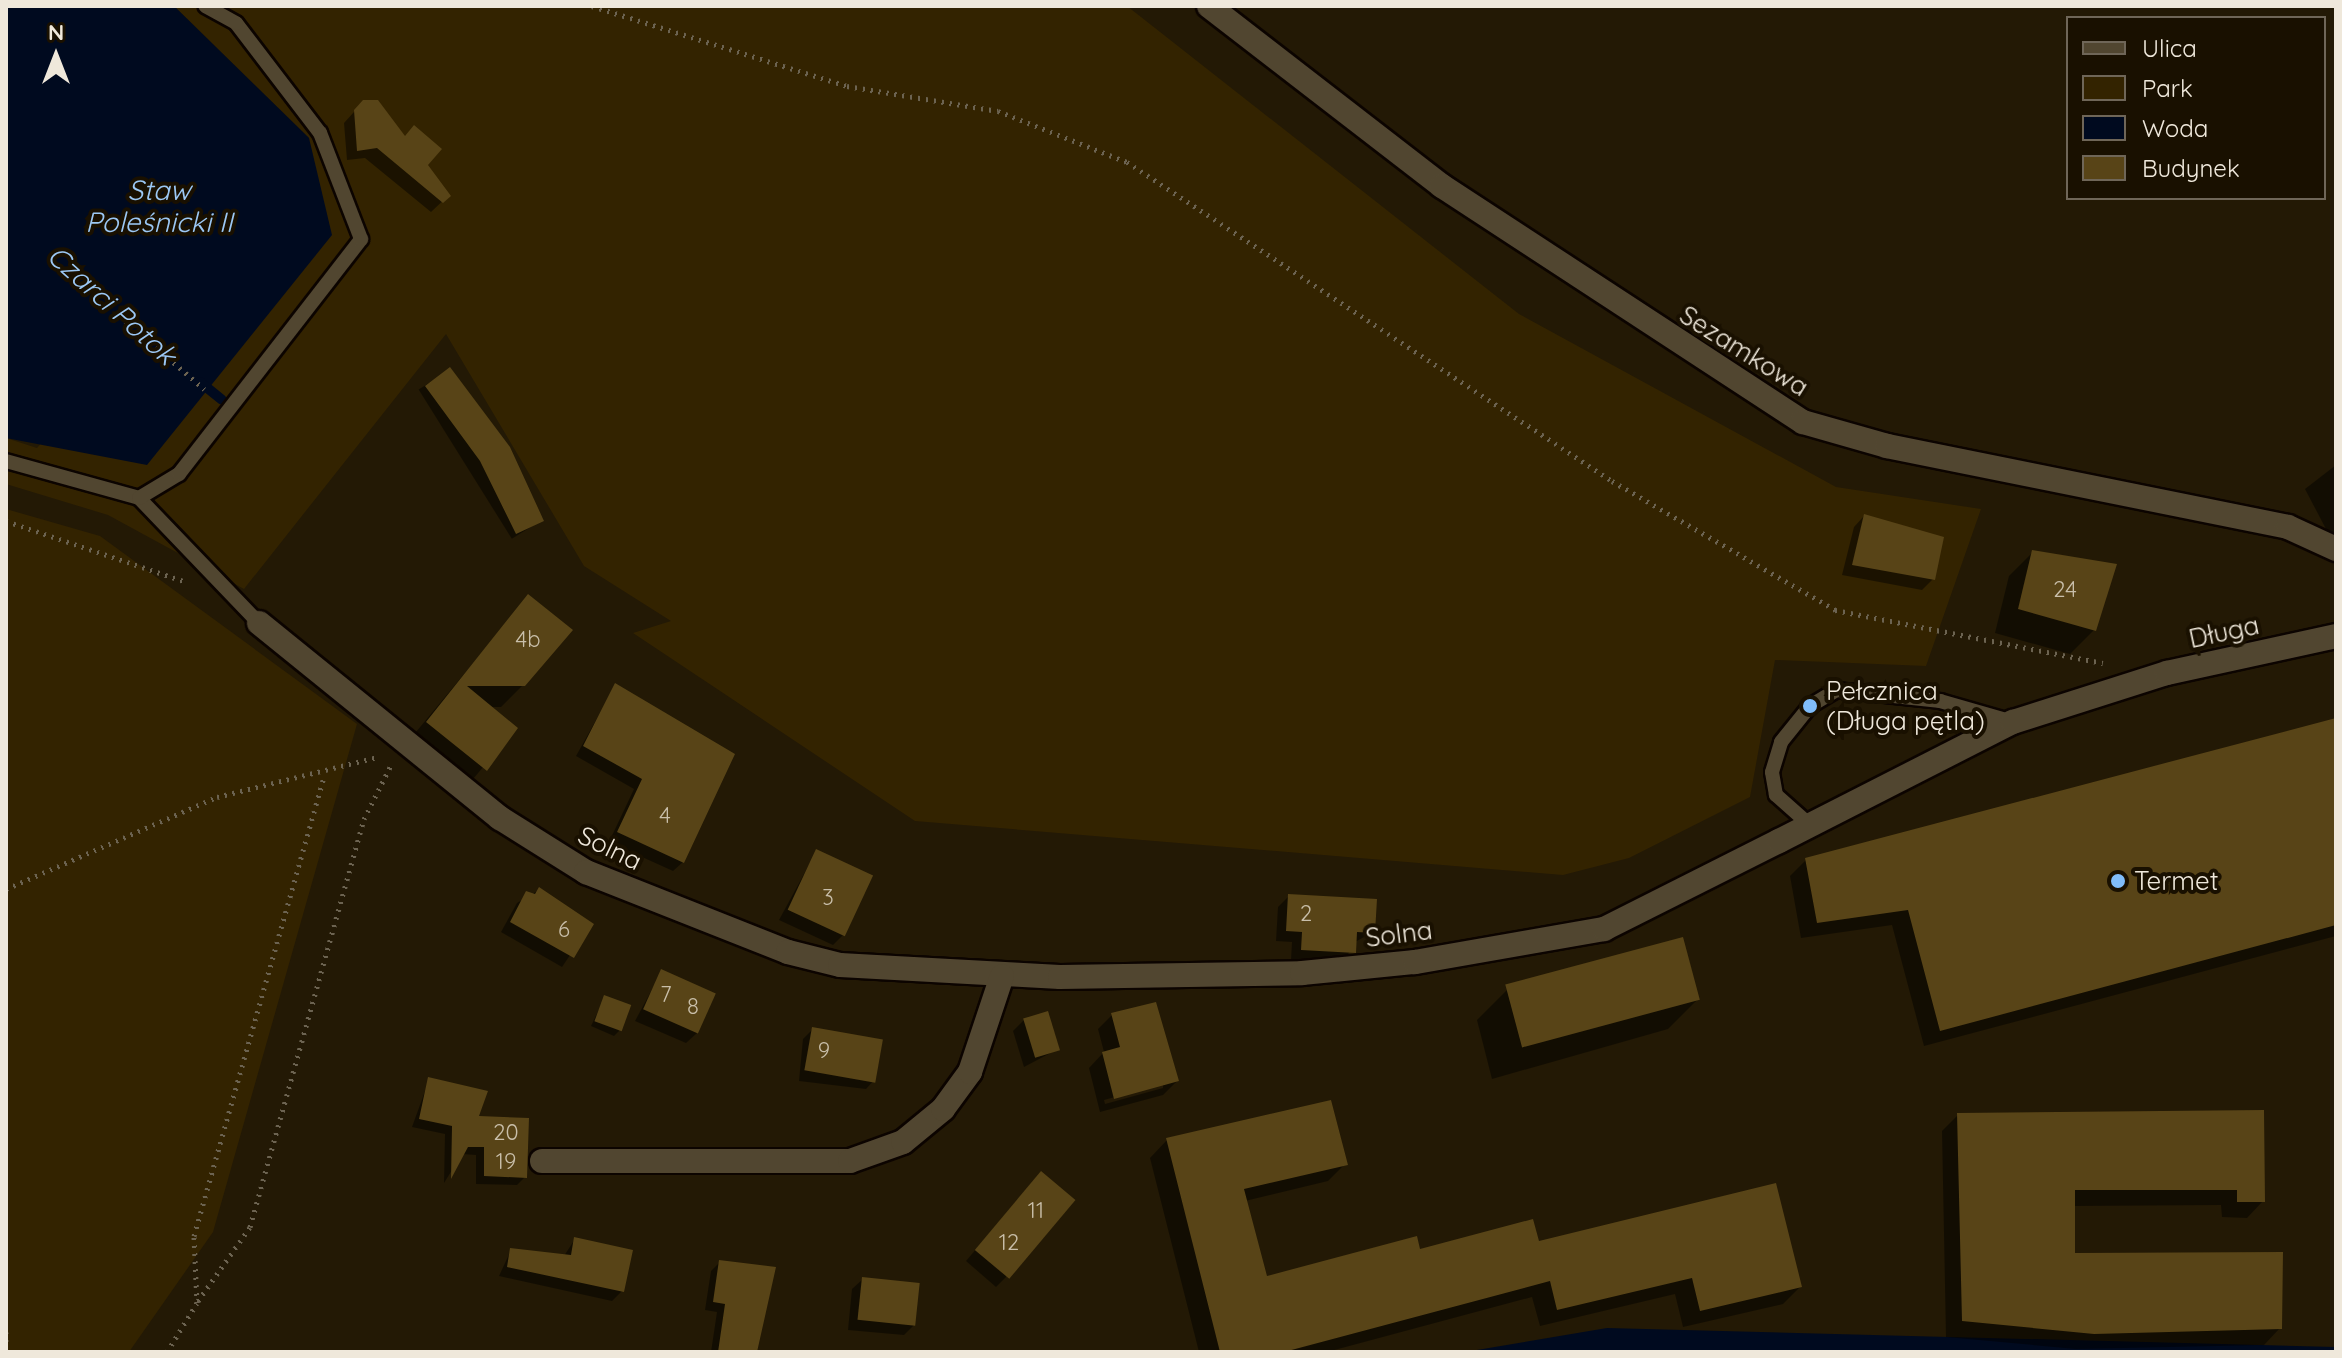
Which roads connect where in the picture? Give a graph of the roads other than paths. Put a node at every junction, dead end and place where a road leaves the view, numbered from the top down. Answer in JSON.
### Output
{"nodes":[{"id":1,"x":205,"y":6,"type":"edge"},
{"id":2,"x":1209,"y":6,"type":"edge"},
{"id":3,"x":6,"y":461,"type":"edge"},
{"id":4,"x":139,"y":498,"type":"junction"},
{"id":5,"x":2336,"y":549,"type":"edge"},
{"id":6,"x":259,"y":623,"type":"joint"},
{"id":7,"x":2336,"y":636,"type":"edge"},
{"id":8,"x":2013,"y":722,"type":"junction"},
{"id":9,"x":1811,"y":826,"type":"junction"},
{"id":10,"x":1002,"y":976,"type":"junction"},
{"id":11,"x":542,"y":1161,"type":"dead end"}],
"edges":[{"from":1,"to":4,"type":"lane"},
{"from":2,"to":5,"type":"street","name":"Sezamkowa"},
{"from":3,"to":4,"type":"lane"},
{"from":4,"to":6,"type":"lane"},
{"from":6,"to":10,"type":"street","name":"Solna"},
{"from":7,"to":8,"type":"street","name":"Długa"},
{"from":8,"to":9,"type":"street","name":"Solna"},
{"from":8,"to":9,"type":"lane"},
{"from":9,"to":10,"type":"street","name":"Solna"},
{"from":10,"to":11,"type":"street"}]}
